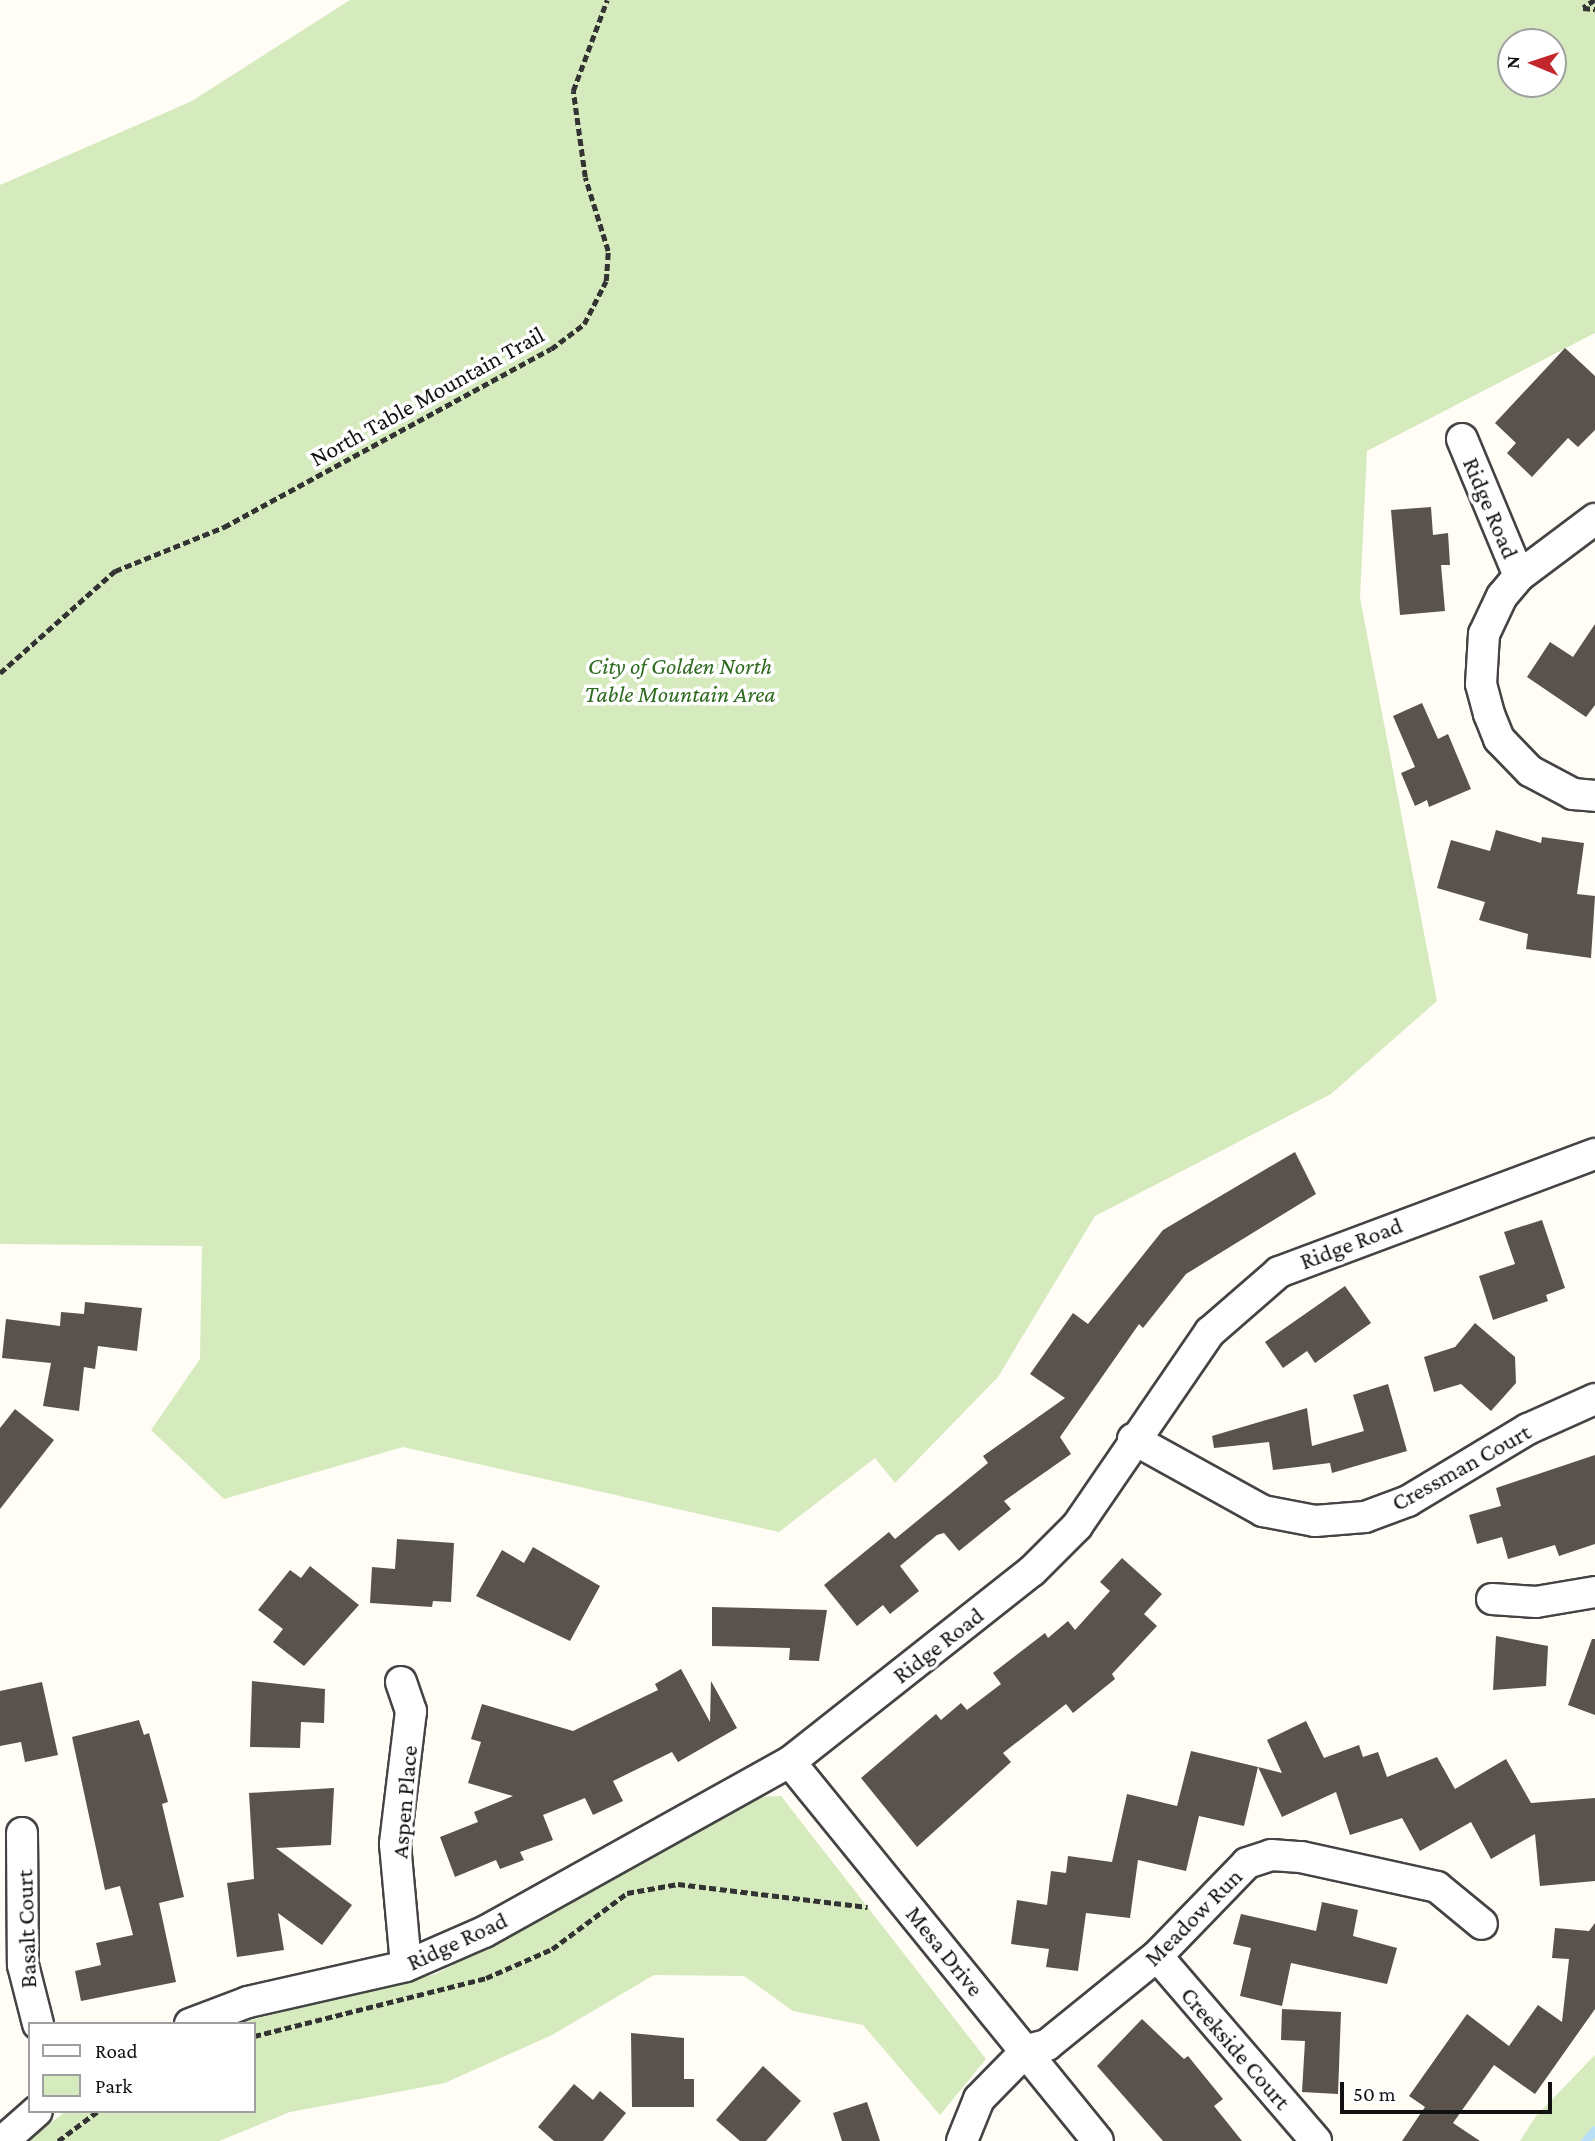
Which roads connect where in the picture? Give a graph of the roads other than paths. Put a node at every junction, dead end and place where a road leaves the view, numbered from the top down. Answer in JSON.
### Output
{"nodes":[{"id":1,"x":1462,"y":439,"type":"dead end"},
{"id":2,"x":1595,"y":519,"type":"edge"},
{"id":3,"x":1519,"y":576,"type":"junction"},
{"id":4,"x":1595,"y":796,"type":"edge"},
{"id":5,"x":1595,"y":1154,"type":"edge"},
{"id":6,"x":1595,"y":1399,"type":"edge"},
{"id":7,"x":1133,"y":1439,"type":"junction"},
{"id":8,"x":1595,"y":1592,"type":"edge"},
{"id":9,"x":1492,"y":1600,"type":"dead end"},
{"id":10,"x":401,"y":1682,"type":"dead end"},
{"id":11,"x":790,"y":1762,"type":"junction"},
{"id":12,"x":22,"y":1833,"type":"dead end"},
{"id":13,"x":1482,"y":1924,"type":"dead end"},
{"id":14,"x":1157,"y":1956,"type":"junction"},
{"id":15,"x":406,"y":1966,"type":"junction"},
{"id":16,"x":37,"y":2022,"type":"edge"},
{"id":17,"x":195,"y":2022,"type":"edge"},
{"id":18,"x":1027,"y":2050,"type":"junction"},
{"id":19,"x":35,"y":2113,"type":"edge"},
{"id":20,"x":3,"y":2141,"type":"edge"},
{"id":21,"x":962,"y":2141,"type":"edge"},
{"id":22,"x":1098,"y":2141,"type":"edge"},
{"id":23,"x":1316,"y":2141,"type":"edge"}],
"edges":[{"from":1,"to":3,"type":"street","name":"Ridge Road"},
{"from":2,"to":3,"type":"street","name":"Ridge Road"},
{"from":3,"to":4,"type":"street","name":"Ridge Road"},
{"from":5,"to":7,"type":"street","name":"Ridge Road"},
{"from":6,"to":7,"type":"street","name":"Cressman Court"},
{"from":7,"to":11,"type":"street","name":"Ridge Road"},
{"from":8,"to":9,"type":"street"},
{"from":10,"to":15,"type":"street","name":"Aspen Place"},
{"from":11,"to":15,"type":"street","name":"Ridge Road"},
{"from":11,"to":18,"type":"street","name":"Mesa Drive"},
{"from":12,"to":16,"type":"street","name":"Basalt Court"},
{"from":13,"to":14,"type":"street","name":"Meadow Run"},
{"from":14,"to":18,"type":"street","name":"Meadow Run"},
{"from":14,"to":23,"type":"street","name":"Creekside Court"},
{"from":15,"to":17,"type":"street","name":"Ridge Road"},
{"from":18,"to":21,"type":"street","name":"Meadow Run"},
{"from":18,"to":22,"type":"street","name":"Mesa Drive"},
{"from":19,"to":20,"type":"street"}]}
